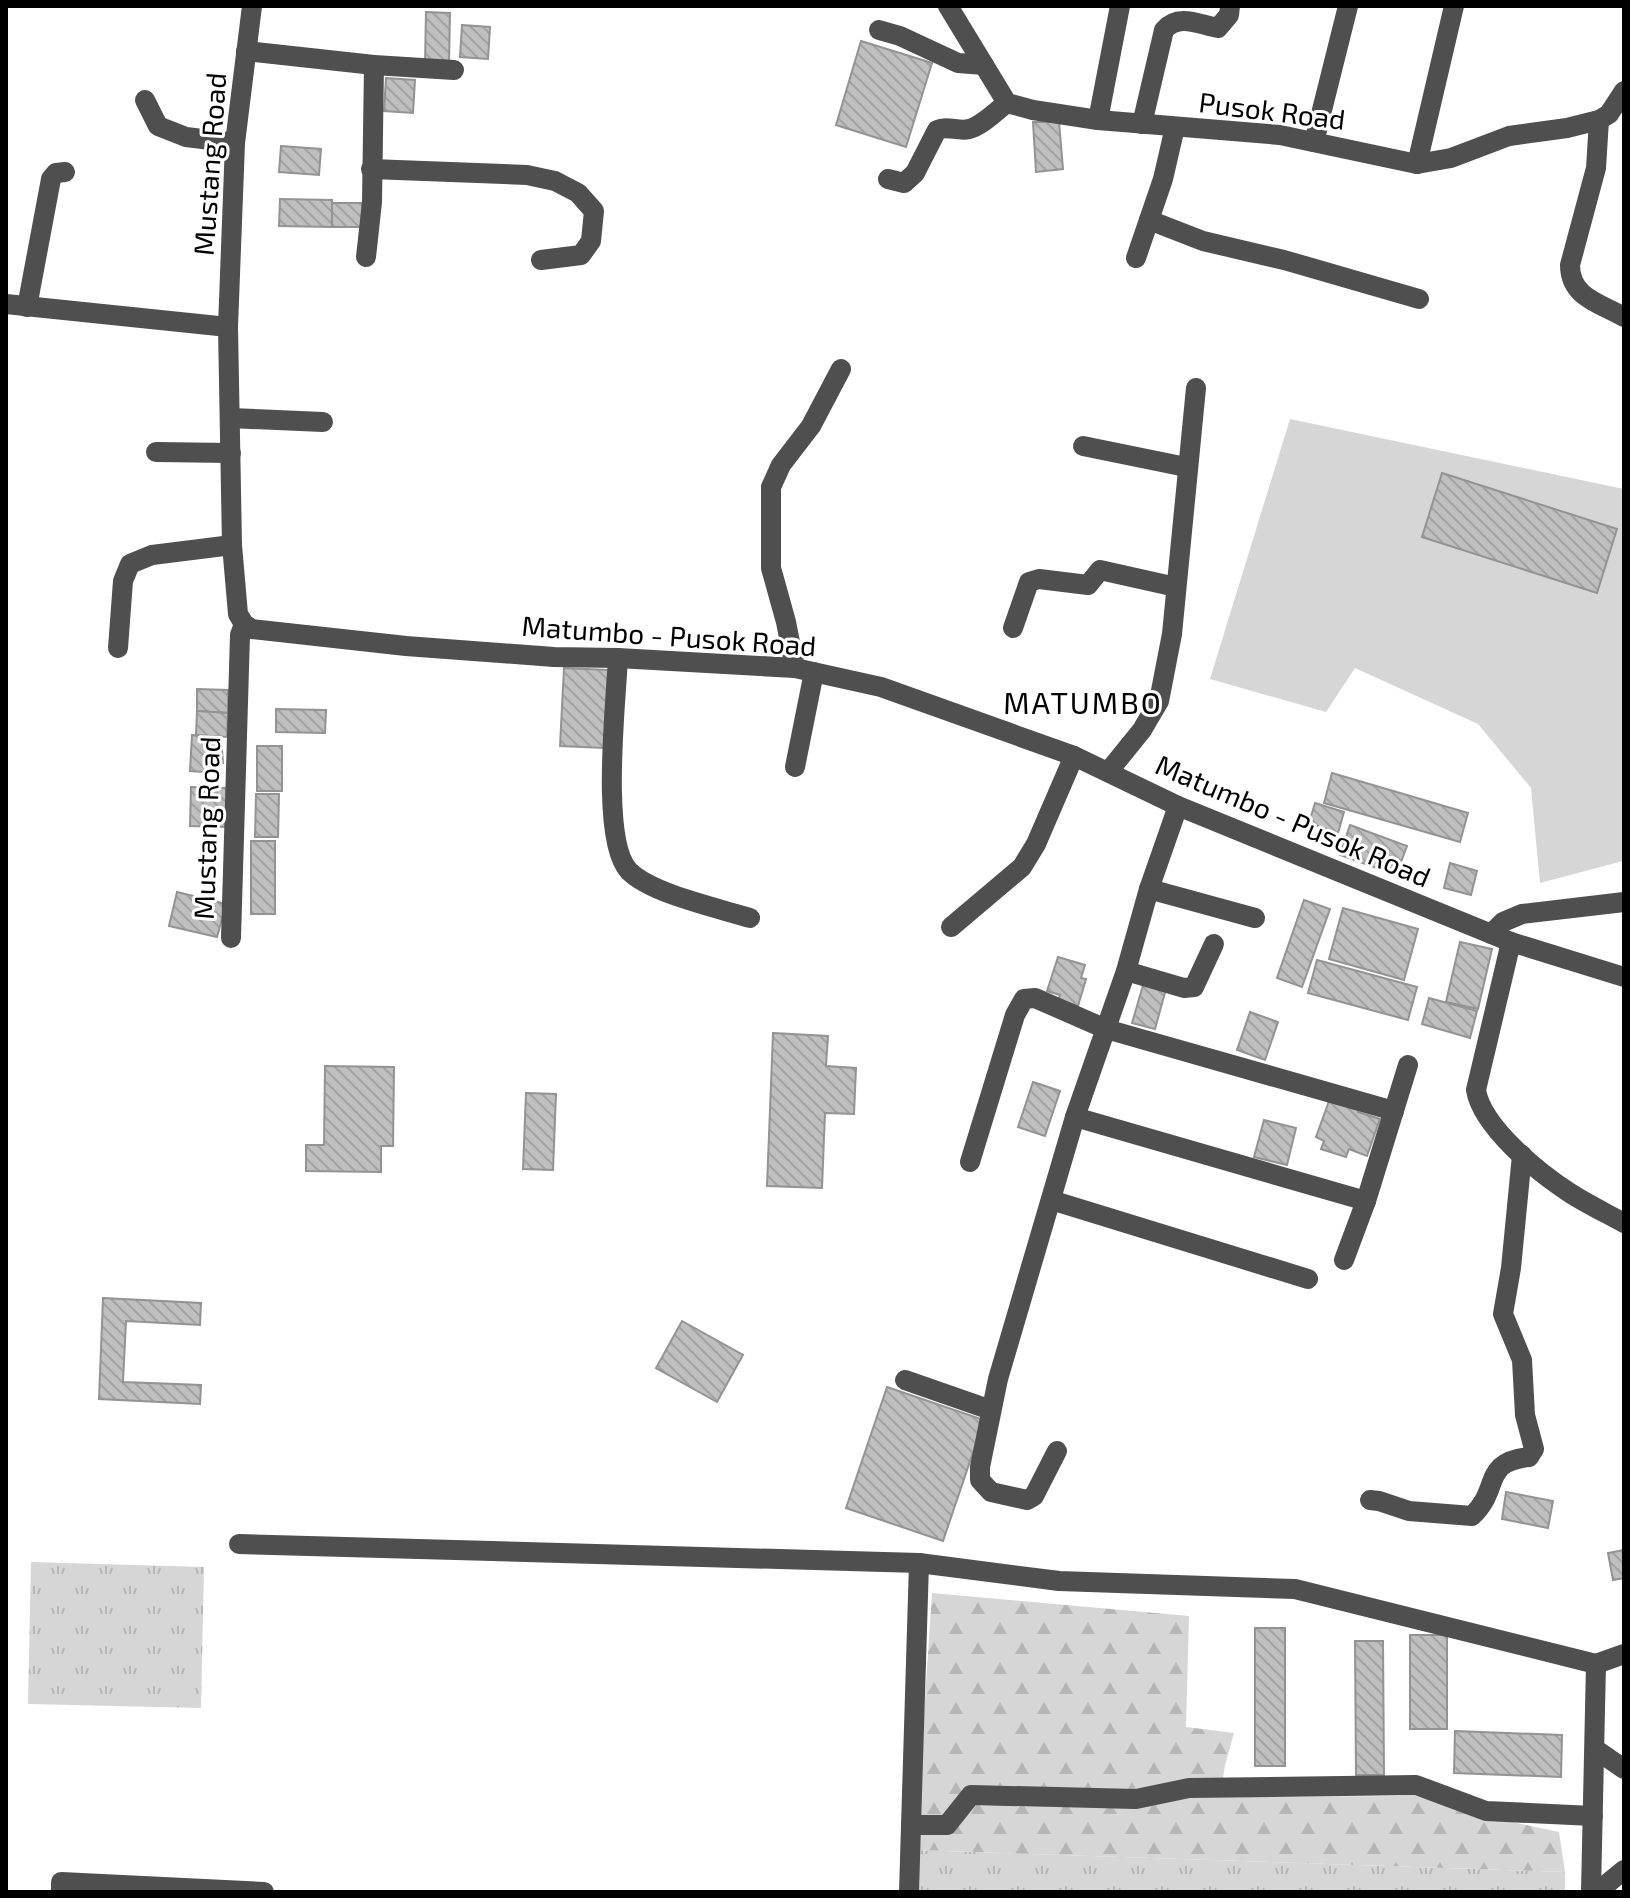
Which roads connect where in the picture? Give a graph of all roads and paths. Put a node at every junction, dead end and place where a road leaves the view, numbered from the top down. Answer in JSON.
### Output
{"nodes":[{"id":1,"x":252,"y":6,"type":"edge"},
{"id":2,"x":948,"y":6,"type":"edge"},
{"id":3,"x":1120,"y":6,"type":"edge"},
{"id":4,"x":1230,"y":6,"type":"edge"},
{"id":5,"x":1348,"y":6,"type":"edge"},
{"id":6,"x":1454,"y":6,"type":"edge"},
{"id":7,"x":879,"y":30,"type":"dead end"},
{"id":8,"x":246,"y":51,"type":"junction"},
{"id":9,"x":374,"y":65,"type":"junction"},
{"id":10,"x":984,"y":65,"type":"junction"},
{"id":11,"x":454,"y":70,"type":"dead end"},
{"id":12,"x":1624,"y":91,"type":"edge"},
{"id":13,"x":145,"y":100,"type":"dead end"},
{"id":14,"x":1007,"y":103,"type":"junction"},
{"id":15,"x":1098,"y":120,"type":"junction"},
{"id":16,"x":1599,"y":120,"type":"junction"},
{"id":17,"x":1142,"y":124,"type":"junction"},
{"id":18,"x":1175,"y":127,"type":"junction"},
{"id":19,"x":1314,"y":142,"type":"junction"},
{"id":20,"x":235,"y":143,"type":"junction"},
{"id":21,"x":1417,"y":164,"type":"junction"},
{"id":22,"x":371,"y":169,"type":"junction"},
{"id":23,"x":65,"y":172,"type":"dead end"},
{"id":24,"x":888,"y":179,"type":"dead end"},
{"id":25,"x":1149,"y":220,"type":"junction"},
{"id":26,"x":366,"y":257,"type":"dead end"},
{"id":27,"x":1136,"y":258,"type":"dead end"},
{"id":28,"x":541,"y":260,"type":"dead end"},
{"id":29,"x":1419,"y":299,"type":"dead end"},
{"id":30,"x":1597,"y":301,"type":"junction"},
{"id":31,"x":1624,"y":302,"type":"edge"},
{"id":32,"x":6,"y":304,"type":"edge"},
{"id":33,"x":27,"y":307,"type":"junction"},
{"id":34,"x":1624,"y":317,"type":"edge"},
{"id":35,"x":228,"y":327,"type":"junction"},
{"id":36,"x":841,"y":369,"type":"dead end"},
{"id":37,"x":1196,"y":388,"type":"dead end"},
{"id":38,"x":230,"y":418,"type":"junction"},
{"id":39,"x":323,"y":422,"type":"dead end"},
{"id":40,"x":1083,"y":446,"type":"dead end"},
{"id":41,"x":156,"y":452,"type":"dead end"},
{"id":42,"x":231,"y":453,"type":"junction"},
{"id":43,"x":1186,"y":467,"type":"junction"},
{"id":44,"x":232,"y":545,"type":"junction"},
{"id":45,"x":1176,"y":587,"type":"junction"},
{"id":46,"x":244,"y":624,"type":"junction"},
{"id":47,"x":1013,"y":628,"type":"dead end"},
{"id":48,"x":118,"y":648,"type":"dead end"},
{"id":49,"x":618,"y":658,"type":"junction"},
{"id":50,"x":804,"y":670,"type":"junction"},
{"id":51,"x":1074,"y":756,"type":"junction"},
{"id":52,"x":795,"y":767,"type":"dead end"},
{"id":53,"x":1108,"y":772,"type":"junction"},
{"id":54,"x":1178,"y":806,"type":"junction"},
{"id":55,"x":1149,"y":889,"type":"junction"},
{"id":56,"x":1624,"y":902,"type":"edge"},
{"id":57,"x":750,"y":918,"type":"dead end"},
{"id":58,"x":1255,"y":918,"type":"dead end"},
{"id":59,"x":951,"y":927,"type":"dead end"},
{"id":60,"x":231,"y":938,"type":"dead end"},
{"id":61,"x":1501,"y":938,"type":"junction"},
{"id":62,"x":1214,"y":944,"type":"dead end"},
{"id":63,"x":1126,"y":971,"type":"junction"},
{"id":64,"x":1624,"y":977,"type":"edge"},
{"id":65,"x":1106,"y":1029,"type":"junction"},
{"id":66,"x":1408,"y":1065,"type":"dead end"},
{"id":67,"x":1394,"y":1111,"type":"junction"},
{"id":68,"x":1075,"y":1117,"type":"junction"},
{"id":69,"x":1522,"y":1155,"type":"junction"},
{"id":70,"x":970,"y":1162,"type":"dead end"},
{"id":71,"x":1051,"y":1200,"type":"junction"},
{"id":72,"x":1366,"y":1201,"type":"junction"},
{"id":73,"x":1624,"y":1223,"type":"edge"},
{"id":74,"x":1344,"y":1260,"type":"dead end"},
{"id":75,"x":1308,"y":1279,"type":"dead end"},
{"id":76,"x":905,"y":1380,"type":"dead end"},
{"id":77,"x":991,"y":1410,"type":"junction"},
{"id":78,"x":1057,"y":1451,"type":"dead end"},
{"id":79,"x":1370,"y":1500,"type":"dead end"},
{"id":80,"x":239,"y":1544,"type":"dead end"},
{"id":81,"x":919,"y":1563,"type":"junction"},
{"id":82,"x":1624,"y":1654,"type":"edge"},
{"id":83,"x":1596,"y":1664,"type":"junction"},
{"id":84,"x":1595,"y":1749,"type":"junction"},
{"id":85,"x":1624,"y":1769,"type":"edge"},
{"id":86,"x":1593,"y":1816,"type":"junction"},
{"id":87,"x":911,"y":1825,"type":"junction"},
{"id":88,"x":1624,"y":1869,"type":"edge"},
{"id":89,"x":61,"y":1892,"type":"edge"},
{"id":90,"x":264,"y":1892,"type":"edge"},
{"id":91,"x":909,"y":1892,"type":"edge"},
{"id":92,"x":1594,"y":1892,"type":"edge"}],
"edges":[{"from":1,"to":8,"type":"street","name":"Mustang Road"},
{"from":2,"to":10,"type":"street"},
{"from":3,"to":15,"type":"street"},
{"from":4,"to":17,"type":"street"},
{"from":5,"to":19,"type":"street"},
{"from":6,"to":21,"type":"street"},
{"from":7,"to":10,"type":"street"},
{"from":8,"to":9,"type":"street"},
{"from":8,"to":20,"type":"street","name":"Mustang Road"},
{"from":9,"to":11,"type":"street"},
{"from":9,"to":22,"type":"street"},
{"from":10,"to":14,"type":"street"},
{"from":12,"to":16,"type":"street"},
{"from":13,"to":20,"type":"street"},
{"from":14,"to":15,"type":"street","name":"Pusok Road"},
{"from":14,"to":24,"type":"street"},
{"from":15,"to":17,"type":"street","name":"Pusok Road"},
{"from":16,"to":21,"type":"street","name":"Pusok Road"},
{"from":16,"to":30,"type":"street"},
{"from":17,"to":18,"type":"street","name":"Pusok Road"},
{"from":18,"to":19,"type":"street","name":"Pusok Road"},
{"from":18,"to":25,"type":"street"},
{"from":19,"to":21,"type":"street","name":"Pusok Road"},
{"from":20,"to":35,"type":"street","name":"Mustang Road"},
{"from":22,"to":26,"type":"street"},
{"from":22,"to":28,"type":"street"},
{"from":23,"to":33,"type":"street"},
{"from":25,"to":27,"type":"street"},
{"from":25,"to":29,"type":"street"},
{"from":30,"to":31,"type":"street"},
{"from":30,"to":34,"type":"street"},
{"from":32,"to":33,"type":"street"},
{"from":33,"to":35,"type":"street"},
{"from":35,"to":38,"type":"street"},
{"from":36,"to":50,"type":"street"},
{"from":37,"to":43,"type":"street"},
{"from":38,"to":39,"type":"street"},
{"from":38,"to":42,"type":"street"},
{"from":40,"to":43,"type":"street"},
{"from":41,"to":42,"type":"street"},
{"from":42,"to":44,"type":"street"},
{"from":43,"to":45,"type":"street"},
{"from":44,"to":46,"type":"street"},
{"from":44,"to":48,"type":"street"},
{"from":45,"to":47,"type":"street"},
{"from":45,"to":53,"type":"street"},
{"from":46,"to":49,"type":"street","name":"Matumbo - Pusok Road"},
{"from":46,"to":60,"type":"street","name":"Mustang Road"},
{"from":49,"to":50,"type":"street","name":"Matumbo - Pusok Road"},
{"from":49,"to":57,"type":"street"},
{"from":50,"to":51,"type":"street","name":"Matumbo - Pusok Road"},
{"from":50,"to":52,"type":"street"},
{"from":51,"to":53,"type":"street","name":"Matumbo - Pusok Road"},
{"from":51,"to":59,"type":"street"},
{"from":53,"to":54,"type":"street","name":"Matumbo - Pusok Road"},
{"from":54,"to":55,"type":"street"},
{"from":54,"to":61,"type":"street","name":"Matumbo - Pusok Road"},
{"from":55,"to":58,"type":"street"},
{"from":55,"to":63,"type":"street"},
{"from":56,"to":61,"type":"street"},
{"from":61,"to":64,"type":"street","name":"Matumbo - Pusok Road"},
{"from":61,"to":69,"type":"street"},
{"from":62,"to":63,"type":"street"},
{"from":63,"to":65,"type":"street"},
{"from":65,"to":67,"type":"street"},
{"from":65,"to":68,"type":"street"},
{"from":65,"to":70,"type":"street"},
{"from":66,"to":67,"type":"street"},
{"from":67,"to":72,"type":"street"},
{"from":68,"to":71,"type":"street"},
{"from":68,"to":72,"type":"street"},
{"from":69,"to":73,"type":"street"},
{"from":69,"to":79,"type":"street"},
{"from":71,"to":75,"type":"street"},
{"from":71,"to":77,"type":"street"},
{"from":72,"to":74,"type":"street"},
{"from":76,"to":77,"type":"street"},
{"from":77,"to":78,"type":"street"},
{"from":80,"to":81,"type":"street"},
{"from":81,"to":83,"type":"street"},
{"from":81,"to":87,"type":"street"},
{"from":82,"to":83,"type":"street"},
{"from":83,"to":84,"type":"street"},
{"from":84,"to":85,"type":"street"},
{"from":84,"to":86,"type":"street"},
{"from":86,"to":87,"type":"street"},
{"from":86,"to":92,"type":"street"},
{"from":87,"to":91,"type":"street"},
{"from":88,"to":92,"type":"street"},
{"from":89,"to":90,"type":"street"}]}
